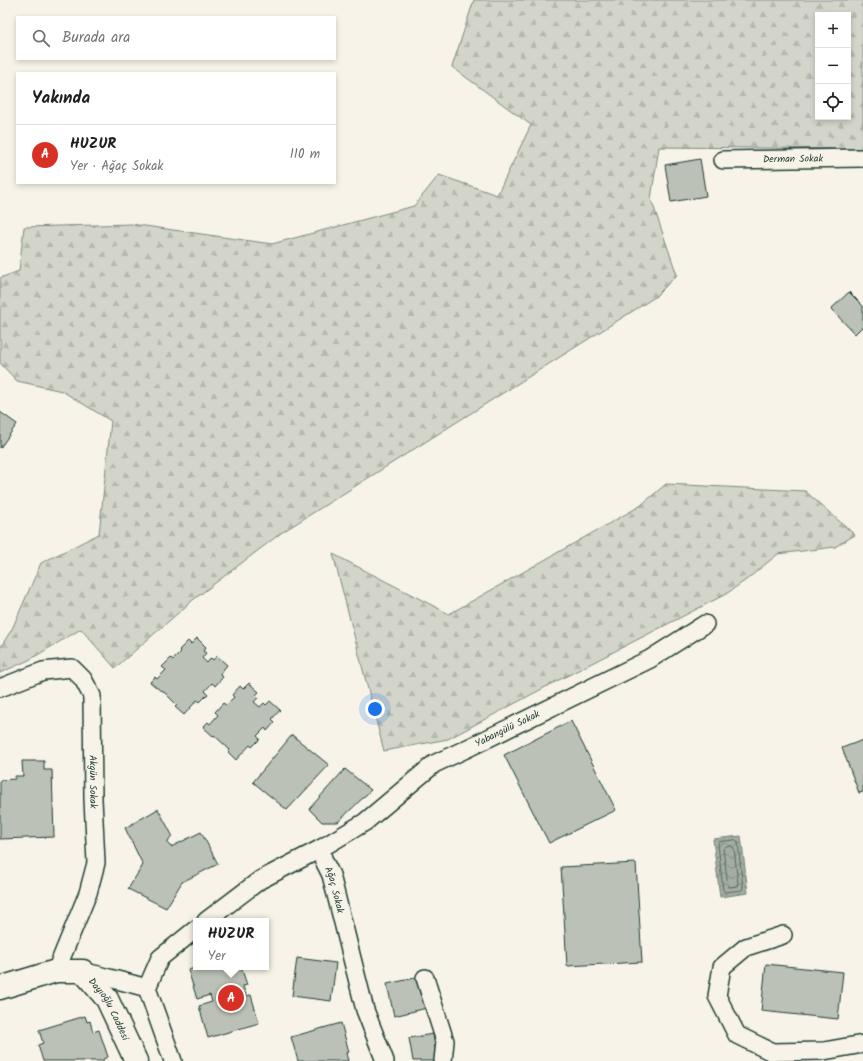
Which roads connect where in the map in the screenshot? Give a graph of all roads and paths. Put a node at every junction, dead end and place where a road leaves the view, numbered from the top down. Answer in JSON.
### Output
{"nodes":[{"id":1,"x":863,"y":158,"type":"edge"},
{"id":2,"x":724,"y":160,"type":"dead end"},
{"id":3,"x":705,"y":624,"type":"dead end"},
{"id":4,"x":0,"y":688,"type":"edge"},
{"id":5,"x":320,"y":849,"type":"junction"},
{"id":6,"x":210,"y":918,"type":"edge"},
{"id":7,"x":193,"y":931,"type":"edge"},
{"id":8,"x":783,"y":935,"type":"dead end"},
{"id":9,"x":56,"y":971,"type":"junction"},
{"id":10,"x":83,"y":971,"type":"junction"},
{"id":11,"x":425,"y":978,"type":"dead end"},
{"id":12,"x":0,"y":988,"type":"edge"},
{"id":13,"x":147,"y":988,"type":"junction"},
{"id":14,"x":863,"y":1044,"type":"edge"},
{"id":15,"x":136,"y":1061,"type":"edge"},
{"id":16,"x":173,"y":1061,"type":"edge"},
{"id":17,"x":384,"y":1061,"type":"edge"},
{"id":18,"x":443,"y":1061,"type":"edge"}],
"edges":[{"from":1,"to":2,"type":"street","name":"Derman Sokak"},
{"from":3,"to":5,"type":"street","name":"Yabangülü Sokak"},
{"from":4,"to":9,"type":"street","name":"Akgün Sokak"},
{"from":5,"to":6,"type":"street"},
{"from":5,"to":17,"type":"street","name":"Ağaç Sokak"},
{"from":7,"to":13,"type":"street"},
{"from":8,"to":14,"type":"street"},
{"from":9,"to":10,"type":"street","name":"Dayıoğlu Caddesi"},
{"from":9,"to":12,"type":"street","name":"Dayıoğlu Caddesi"},
{"from":10,"to":13,"type":"street"},
{"from":10,"to":15,"type":"street","name":"Dayıoğlu Caddesi"},
{"from":11,"to":18,"type":"street"},
{"from":13,"to":16,"type":"street"}]}
